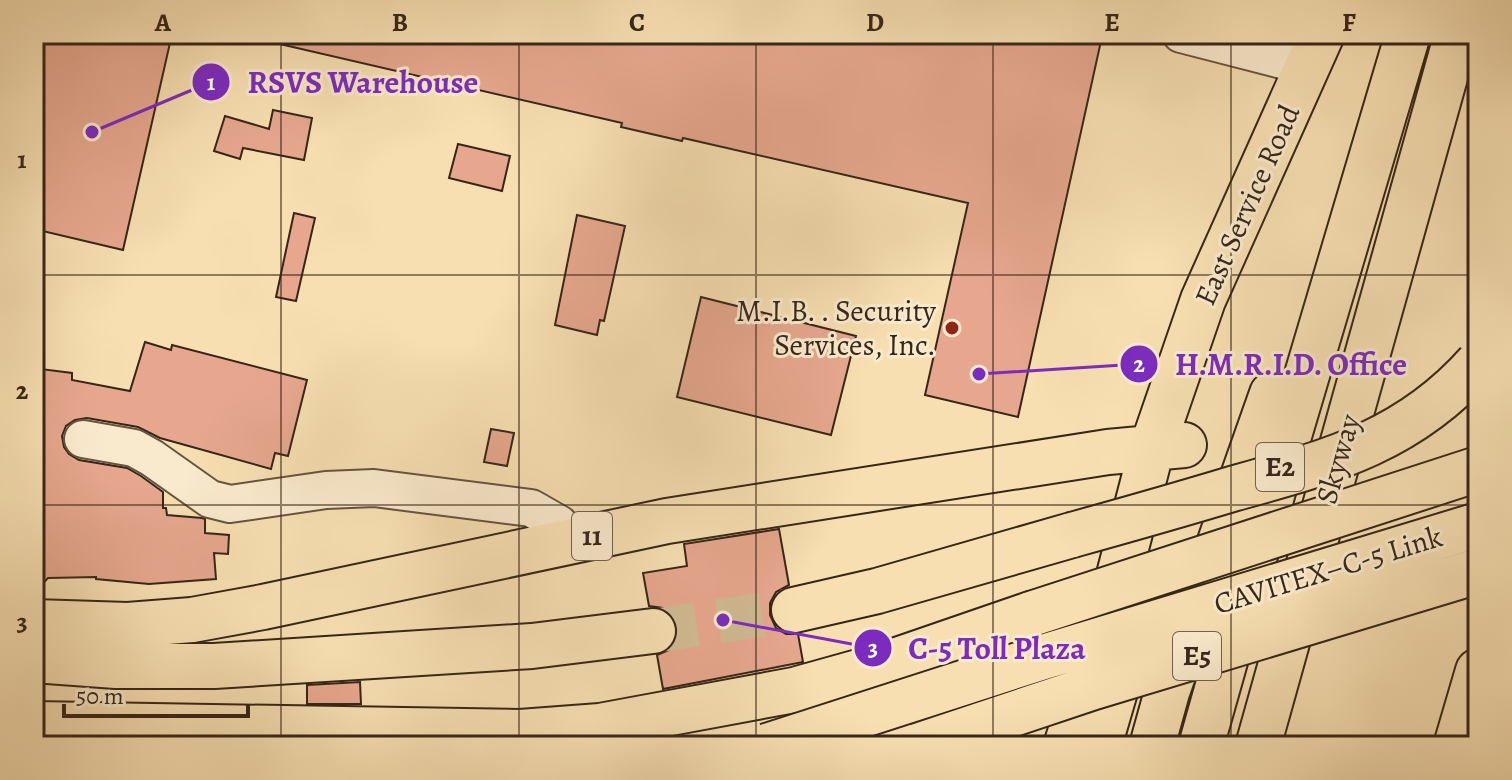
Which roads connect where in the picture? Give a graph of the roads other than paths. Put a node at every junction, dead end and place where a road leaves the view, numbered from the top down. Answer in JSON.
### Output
{"nodes":[{"id":1,"x":1181,"y":34,"type":"edge"},
{"id":2,"x":1350,"y":34,"type":"edge"},
{"id":3,"x":1408,"y":34,"type":"edge"},
{"id":4,"x":1457,"y":34,"type":"edge"},
{"id":5,"x":1315,"y":50,"type":"edge"},
{"id":6,"x":1363,"y":188,"type":"junction"},
{"id":7,"x":1478,"y":363,"type":"edge"},
{"id":8,"x":83,"y":439,"type":"dead end"},
{"id":9,"x":1168,"y":446,"type":"junction"},
{"id":10,"x":1478,"y":469,"type":"edge"},
{"id":11,"x":1478,"y":525,"type":"edge"},
{"id":12,"x":573,"y":540,"type":"junction"},
{"id":13,"x":1478,"y":571,"type":"edge"},
{"id":14,"x":794,"y":610,"type":"tunnel mouth"},
{"id":15,"x":34,"y":622,"type":"edge"},
{"id":16,"x":653,"y":631,"type":"tunnel mouth"},
{"id":17,"x":34,"y":660,"type":"edge"},
{"id":18,"x":1478,"y":671,"type":"edge"},
{"id":19,"x":34,"y":724,"type":"edge"},
{"id":20,"x":767,"y":746,"type":"edge"},
{"id":21,"x":917,"y":746,"type":"edge"},
{"id":22,"x":1066,"y":746,"type":"edge"},
{"id":23,"x":1099,"y":746,"type":"edge"},
{"id":24,"x":1152,"y":746,"type":"edge"},
{"id":25,"x":1201,"y":746,"type":"edge"},
{"id":26,"x":1258,"y":746,"type":"edge"},
{"id":27,"x":1456,"y":746,"type":"edge"}],
"edges":[{"from":1,"to":5,"type":"street"},
{"from":2,"to":9,"type":"main road","name":"East Service Road"},
{"from":3,"to":6,"type":"main road","name":"Skyway","number":"E2"},
{"from":4,"to":26,"type":"main road","name":"Skyway","number":"E2"},
{"from":5,"to":9,"type":"main road","name":"East Service Road"},
{"from":6,"to":24,"type":"main road","name":"Skyway","number":"E2"},
{"from":6,"to":25,"type":"main road","name":"Skyway","number":"E2"},
{"from":7,"to":14,"type":"main road","bridge":true},
{"from":8,"to":12,"type":"street"},
{"from":9,"to":12,"type":"main road","number":"11"},
{"from":9,"to":22,"type":"main road","name":"East Service Road"},
{"from":9,"to":23,"type":"main road","name":"East Service Road"},
{"from":10,"to":19,"type":"main road","bridge":true},
{"from":11,"to":20,"type":"main road","name":"CAVITEX–C-5 Link","number":"E5","bridge":true},
{"from":12,"to":15,"type":"main road","number":"11"},
{"from":13,"to":21,"type":"main road","name":"CAVITEX–C-5 Link","number":"E5","bridge":true},
{"from":16,"to":17,"type":"main road"},
{"from":18,"to":27,"type":"main road"}]}
